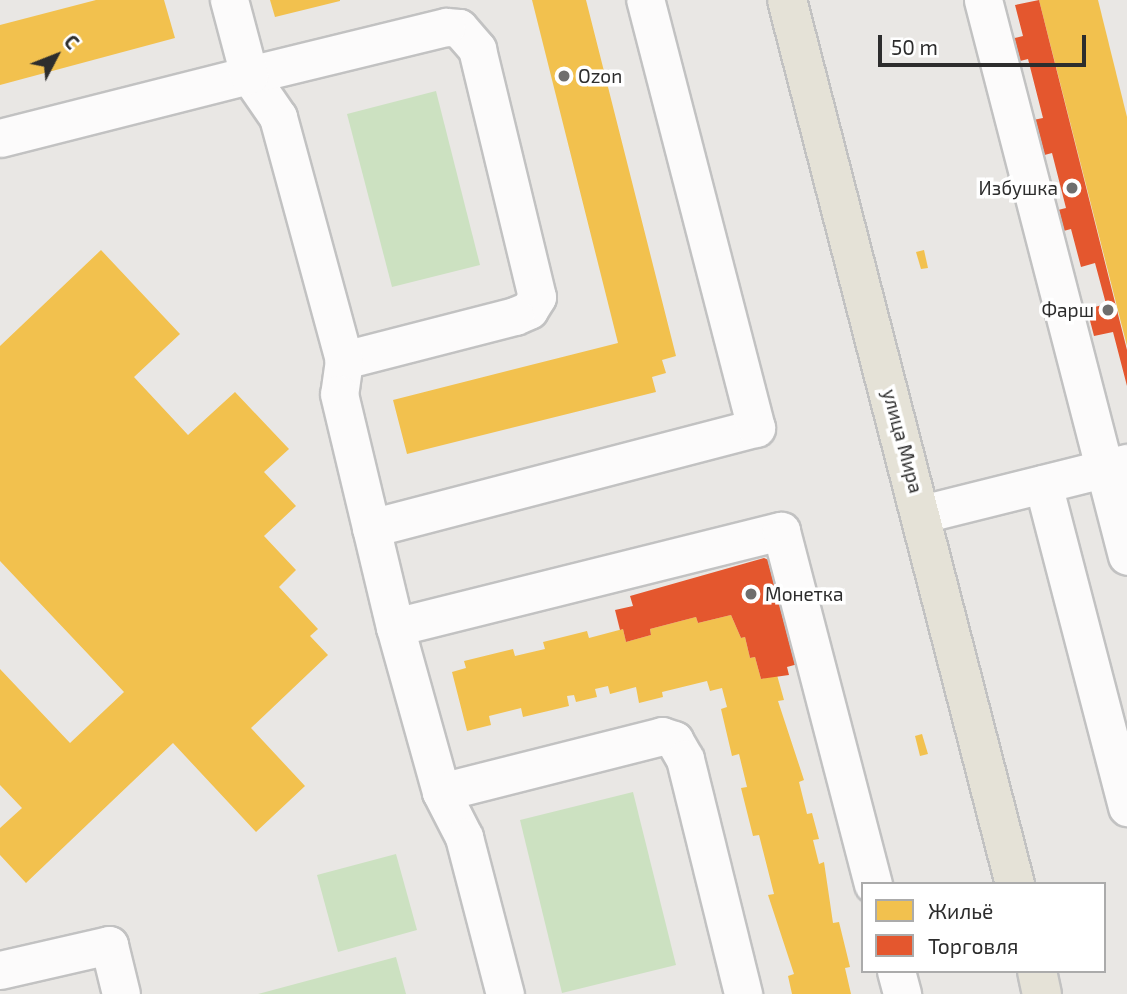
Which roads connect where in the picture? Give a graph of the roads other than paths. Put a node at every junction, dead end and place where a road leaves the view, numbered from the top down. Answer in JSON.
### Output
{"nodes":[{"id":1,"x":229,"y":0,"type":"edge"},
{"id":2,"x":645,"y":0,"type":"edge"},
{"id":3,"x":983,"y":0,"type":"edge"},
{"id":4,"x":790,"y":1,"type":"edge"},
{"id":5,"x":249,"y":75,"type":"junction"},
{"id":6,"x":0,"y":138,"type":"edge"},
{"id":7,"x":344,"y":360,"type":"junction"},
{"id":8,"x":1116,"y":466,"type":"edge"},
{"id":9,"x":1043,"y":484,"type":"junction"},
{"id":10,"x":922,"y":514,"type":"junction"},
{"id":11,"x":371,"y":528,"type":"junction"},
{"id":12,"x":1127,"y":556,"type":"edge"},
{"id":13,"x":395,"y":627,"type":"junction"},
{"id":14,"x":441,"y":792,"type":"junction"},
{"id":15,"x":1127,"y":807,"type":"edge"},
{"id":16,"x":872,"y":882,"type":"edge"},
{"id":17,"x":1014,"y":882,"type":"edge"},
{"id":18,"x":0,"y":970,"type":"edge"},
{"id":19,"x":897,"y":973,"type":"edge"},
{"id":20,"x":1037,"y":973,"type":"edge"},
{"id":21,"x":121,"y":994,"type":"edge"},
{"id":22,"x":505,"y":994,"type":"edge"},
{"id":23,"x":743,"y":994,"type":"edge"},
{"id":24,"x":902,"y":994,"type":"edge"},
{"id":25,"x":1042,"y":994,"type":"edge"}],
"edges":[{"from":1,"to":5,"type":"lane"},
{"from":2,"to":11,"type":"lane"},
{"from":3,"to":8,"type":"lane"},
{"from":4,"to":10,"type":"main road","name":"улица Мира"},
{"from":5,"to":6,"type":"lane"},
{"from":5,"to":7,"type":"lane"},
{"from":5,"to":7,"type":"lane"},
{"from":7,"to":11,"type":"lane"},
{"from":8,"to":9,"type":"lane"},
{"from":8,"to":12,"type":"lane"},
{"from":9,"to":10,"type":"lane"},
{"from":9,"to":15,"type":"lane"},
{"from":10,"to":17,"type":"main road","name":"улица Мира"},
{"from":11,"to":13,"type":"lane"},
{"from":13,"to":14,"type":"lane"},
{"from":13,"to":16,"type":"lane"},
{"from":14,"to":22,"type":"lane"},
{"from":14,"to":23,"type":"lane"},
{"from":18,"to":21,"type":"lane"},
{"from":19,"to":24,"type":"lane"},
{"from":20,"to":25,"type":"main road"}]}
